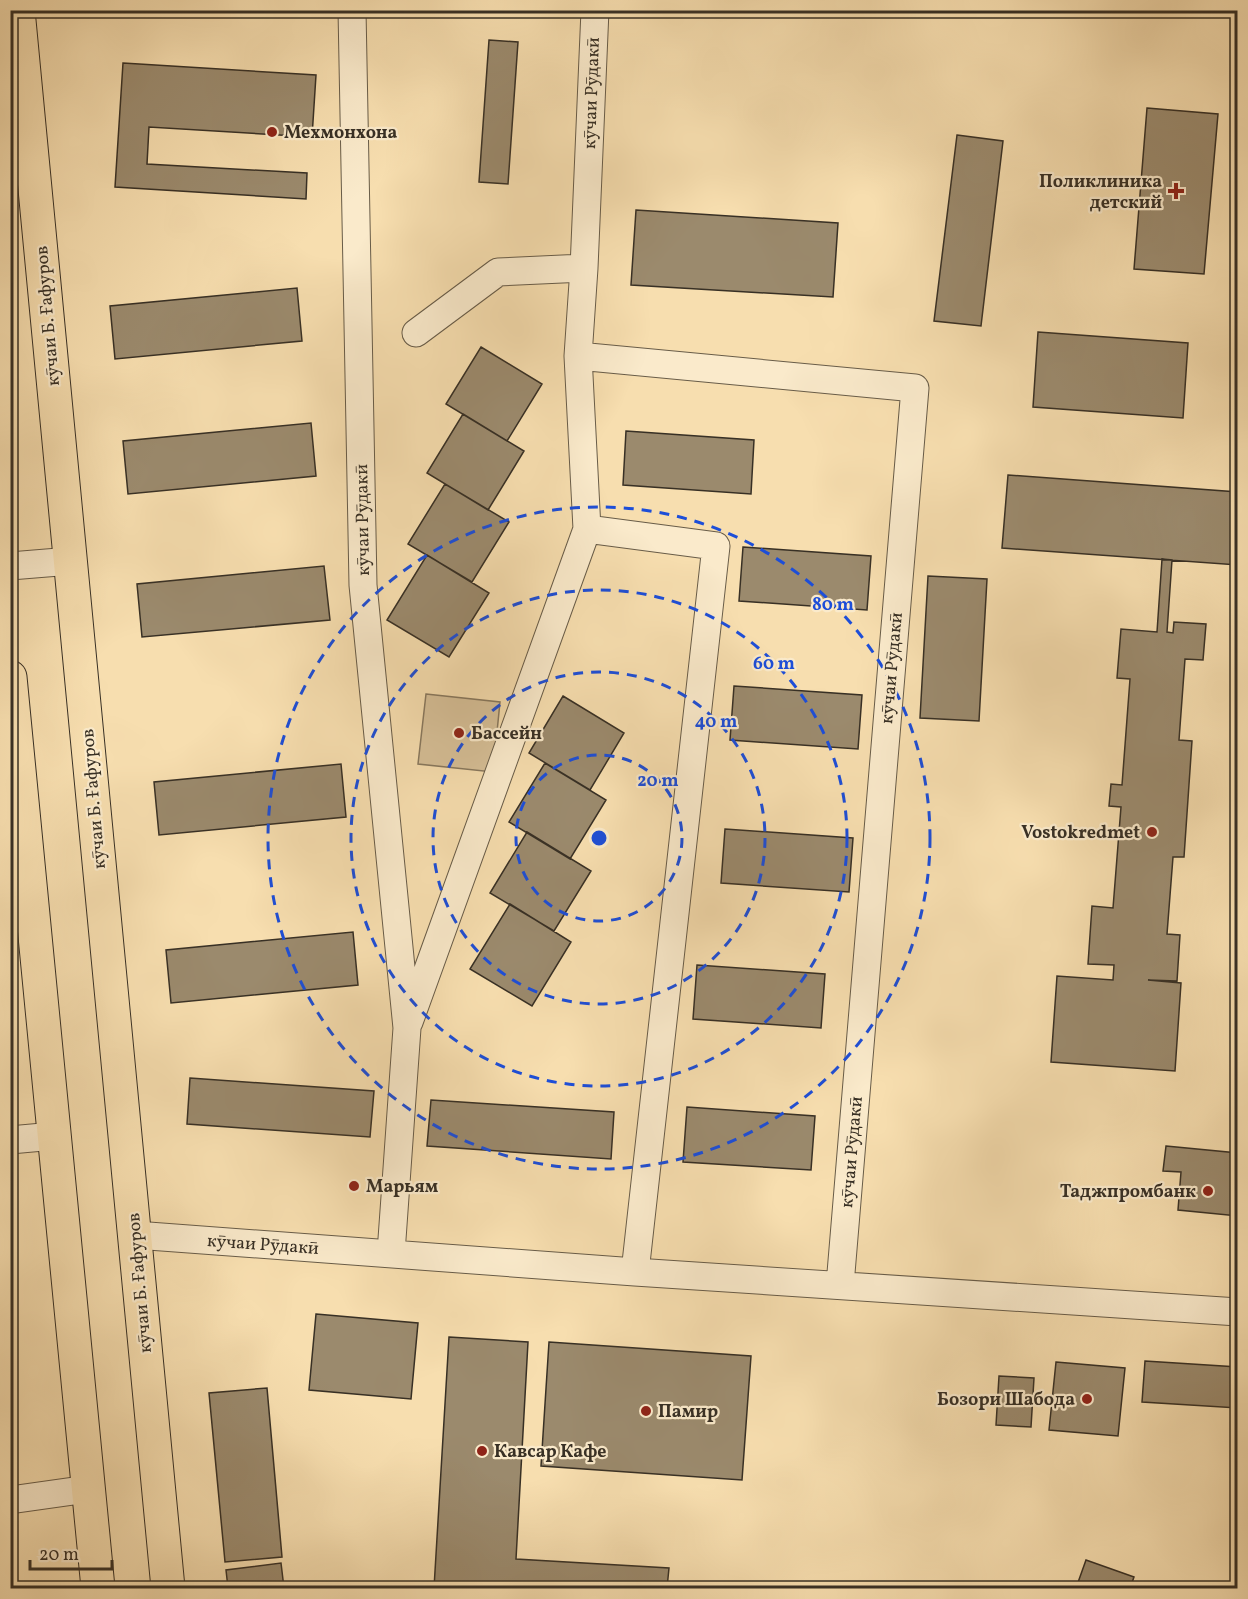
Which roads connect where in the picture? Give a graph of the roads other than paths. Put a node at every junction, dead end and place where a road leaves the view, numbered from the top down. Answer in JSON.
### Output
{"nodes":[{"id":1,"x":18,"y":10,"type":"edge"},
{"id":2,"x":352,"y":10,"type":"edge"},
{"id":3,"x":595,"y":10,"type":"edge"},
{"id":4,"x":584,"y":268,"type":"junction"},
{"id":5,"x":416,"y":333,"type":"dead end"},
{"id":6,"x":578,"y":356,"type":"junction"},
{"id":7,"x":587,"y":529,"type":"junction"},
{"id":8,"x":70,"y":561,"type":"junction"},
{"id":9,"x":10,"y":566,"type":"edge"},
{"id":10,"x":10,"y":677,"type":"edge"},
{"id":11,"x":407,"y":1028,"type":"junction"},
{"id":12,"x":54,"y":1136,"type":"junction"},
{"id":13,"x":10,"y":1140,"type":"edge"},
{"id":14,"x":135,"y":1235,"type":"junction"},
{"id":15,"x":391,"y":1253,"type":"junction"},
{"id":16,"x":635,"y":1272,"type":"junction"},
{"id":17,"x":840,"y":1285,"type":"junction"},
{"id":18,"x":1238,"y":1312,"type":"edge"},
{"id":19,"x":88,"y":1489,"type":"junction"},
{"id":20,"x":10,"y":1500,"type":"edge"},
{"id":21,"x":98,"y":1588,"type":"edge"},
{"id":22,"x":168,"y":1588,"type":"edge"}],
"edges":[{"from":1,"to":8,"type":"main road","name":"кӯчаи Б. Ғафуров"},
{"from":2,"to":11,"type":"street","name":"кӯчаи Рӯдакӣ"},
{"from":3,"to":4,"type":"street","name":"кӯчаи Рӯдакӣ"},
{"from":4,"to":5,"type":"street"},
{"from":4,"to":6,"type":"street","name":"кӯчаи Рӯдакӣ"},
{"from":6,"to":7,"type":"street","name":"кӯчаи Рӯдакӣ"},
{"from":6,"to":17,"type":"street","name":"кӯчаи Рӯдакӣ"},
{"from":7,"to":11,"type":"street","name":"кӯчаи Рӯдакӣ"},
{"from":7,"to":16,"type":"street"},
{"from":8,"to":9,"type":"street"},
{"from":8,"to":14,"type":"main road","name":"кӯчаи Б. Ғафуров"},
{"from":10,"to":12,"type":"main road"},
{"from":11,"to":15,"type":"street","name":"кӯчаи Рӯдакӣ"},
{"from":12,"to":13,"type":"street"},
{"from":12,"to":19,"type":"main road"},
{"from":14,"to":15,"type":"street","name":"кӯчаи Рӯдакӣ"},
{"from":14,"to":22,"type":"main road","name":"кӯчаи Б. Ғафуров"},
{"from":15,"to":16,"type":"street","name":"кӯчаи Рӯдакӣ"},
{"from":16,"to":17,"type":"street","name":"кӯчаи Рӯдакӣ"},
{"from":17,"to":18,"type":"street","name":"кӯчаи Рӯдакӣ"},
{"from":19,"to":20,"type":"street"},
{"from":19,"to":21,"type":"main road"}]}
